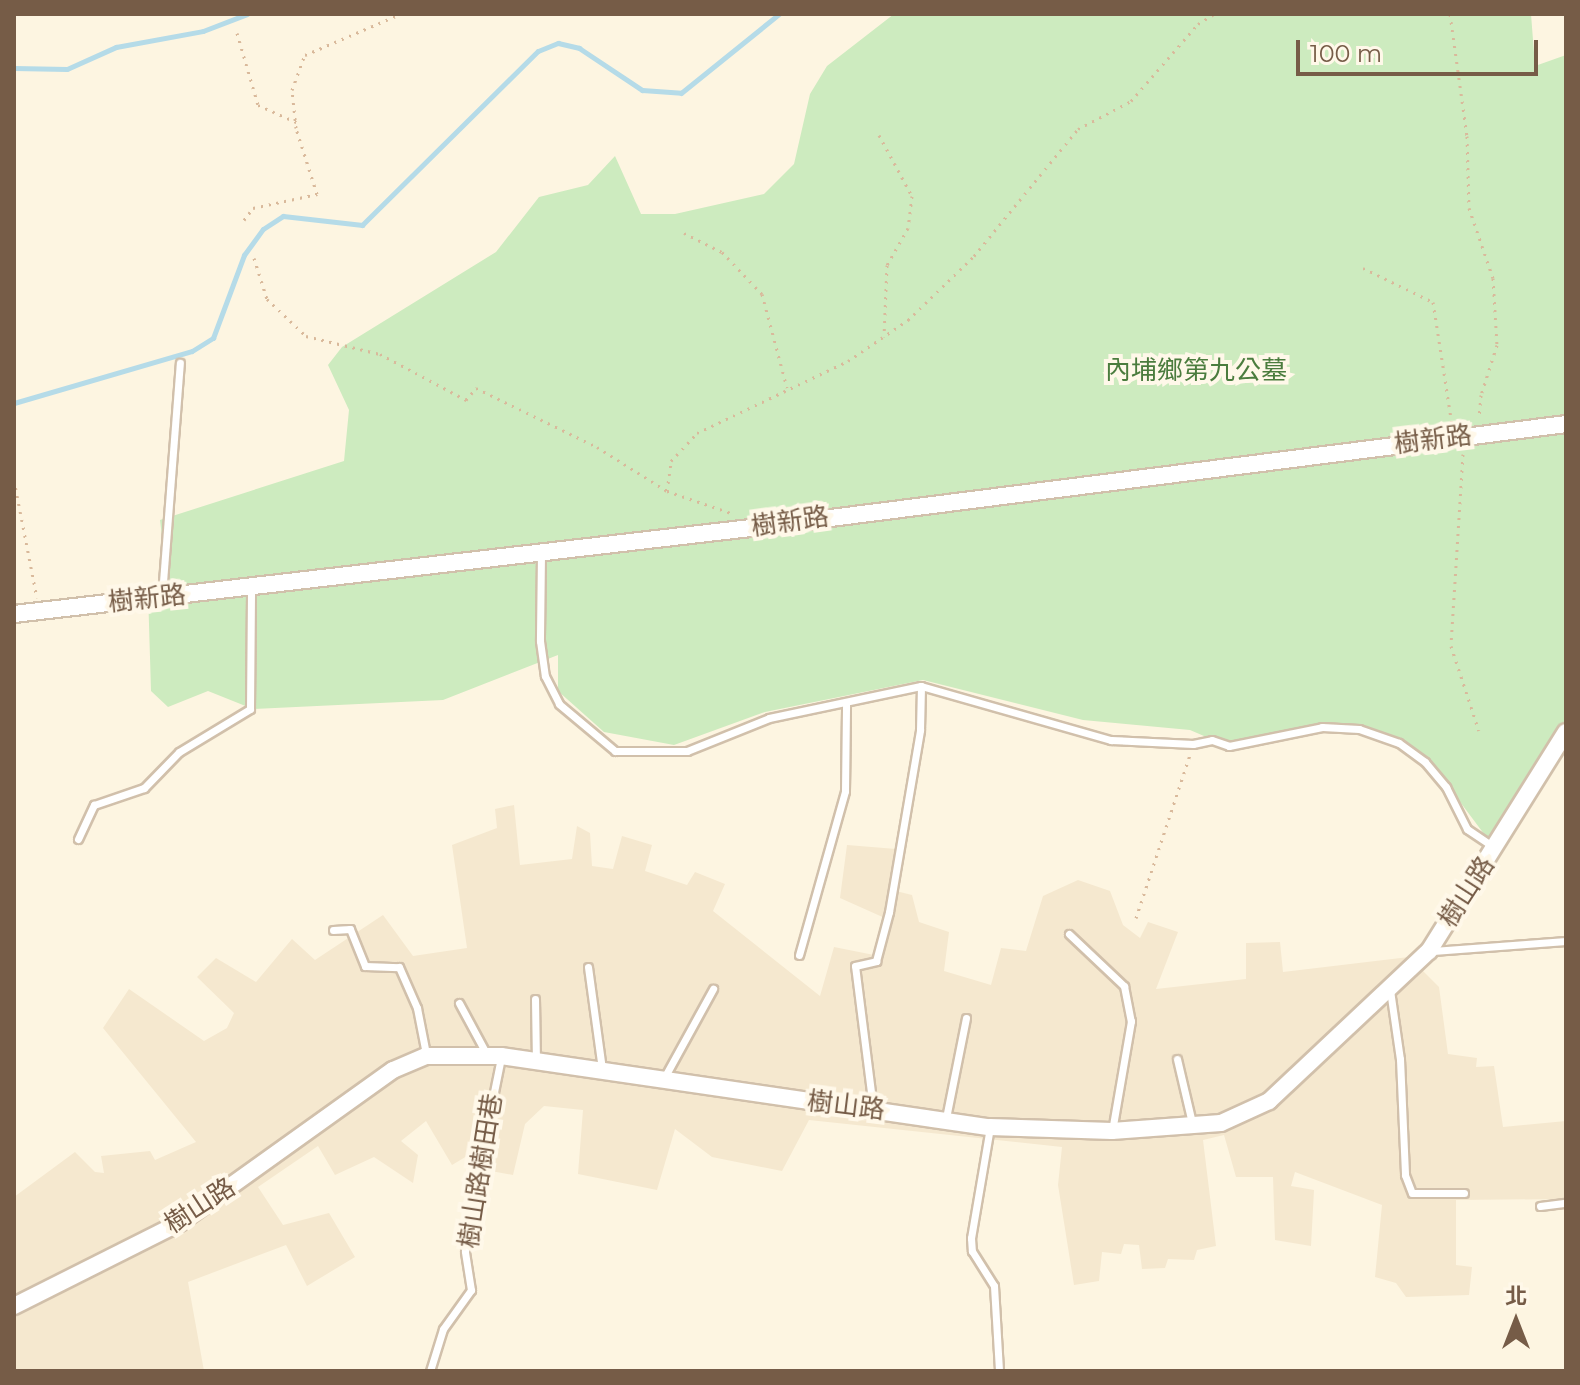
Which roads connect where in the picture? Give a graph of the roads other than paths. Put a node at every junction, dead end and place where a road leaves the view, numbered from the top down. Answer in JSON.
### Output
{"nodes":[{"id":1,"x":180,"y":363,"type":"dead end"},
{"id":2,"x":1566,"y":424,"type":"edge"},
{"id":3,"x":541,"y":552,"type":"junction"},
{"id":4,"x":251,"y":587,"type":"junction"},
{"id":5,"x":162,"y":597,"type":"junction"},
{"id":6,"x":14,"y":614,"type":"edge"},
{"id":7,"x":921,"y":686,"type":"junction"},
{"id":8,"x":846,"y":705,"type":"junction"},
{"id":9,"x":1566,"y":732,"type":"edge"},
{"id":10,"x":78,"y":839,"type":"dead end"},
{"id":11,"x":1496,"y":848,"type":"junction"},
{"id":12,"x":333,"y":930,"type":"dead end"},
{"id":13,"x":1069,"y":934,"type":"dead end"},
{"id":14,"x":1566,"y":941,"type":"edge"},
{"id":15,"x":1429,"y":951,"type":"junction"},
{"id":16,"x":799,"y":955,"type":"dead end"},
{"id":17,"x":588,"y":967,"type":"dead end"},
{"id":18,"x":1389,"y":988,"type":"junction"},
{"id":19,"x":713,"y":989,"type":"dead end"},
{"id":20,"x":535,"y":999,"type":"dead end"},
{"id":21,"x":459,"y":1003,"type":"dead end"},
{"id":22,"x":966,"y":1018,"type":"dead end"},
{"id":23,"x":494,"y":1055,"type":"junction"},
{"id":24,"x":426,"y":1056,"type":"junction"},
{"id":25,"x":1177,"y":1059,"type":"dead end"},
{"id":26,"x":536,"y":1061,"type":"junction"},
{"id":27,"x":603,"y":1071,"type":"junction"},
{"id":28,"x":663,"y":1080,"type":"junction"},
{"id":29,"x":873,"y":1110,"type":"junction"},
{"id":30,"x":946,"y":1118,"type":"junction"},
{"id":31,"x":990,"y":1127,"type":"junction"},
{"id":32,"x":1193,"y":1128,"type":"junction"},
{"id":33,"x":1112,"y":1131,"type":"junction"},
{"id":34,"x":1464,"y":1193,"type":"dead end"},
{"id":35,"x":1566,"y":1203,"type":"edge"},
{"id":36,"x":1540,"y":1206,"type":"dead end"},
{"id":37,"x":14,"y":1306,"type":"edge"},
{"id":38,"x":430,"y":1371,"type":"edge"},
{"id":39,"x":999,"y":1371,"type":"edge"}],
"edges":[{"from":1,"to":5,"type":"lane"},
{"from":2,"to":3,"type":"street","name":"樹新路"},
{"from":3,"to":4,"type":"street","name":"樹新路"},
{"from":3,"to":8,"type":"lane"},
{"from":4,"to":5,"type":"street","name":"樹新路"},
{"from":4,"to":10,"type":"lane"},
{"from":5,"to":6,"type":"street","name":"樹新路"},
{"from":7,"to":8,"type":"lane"},
{"from":7,"to":11,"type":"lane"},
{"from":7,"to":29,"type":"lane"},
{"from":8,"to":16,"type":"lane"},
{"from":9,"to":11,"type":"street","name":"樹山路"},
{"from":11,"to":15,"type":"street","name":"樹山路"},
{"from":12,"to":24,"type":"lane"},
{"from":13,"to":33,"type":"lane"},
{"from":14,"to":15,"type":"lane"},
{"from":15,"to":18,"type":"street","name":"樹山路"},
{"from":17,"to":27,"type":"lane"},
{"from":18,"to":32,"type":"street","name":"樹山路"},
{"from":18,"to":34,"type":"lane"},
{"from":19,"to":28,"type":"lane"},
{"from":20,"to":26,"type":"lane"},
{"from":21,"to":23,"type":"lane"},
{"from":22,"to":30,"type":"lane"},
{"from":23,"to":24,"type":"street","name":"樹山路"},
{"from":23,"to":26,"type":"street","name":"樹山路"},
{"from":23,"to":38,"type":"lane","name":"樹山路樹田巷"},
{"from":24,"to":37,"type":"street","name":"樹山路"},
{"from":25,"to":32,"type":"lane"},
{"from":26,"to":27,"type":"street","name":"樹山路"},
{"from":27,"to":28,"type":"street","name":"樹山路"},
{"from":28,"to":29,"type":"street","name":"樹山路"},
{"from":29,"to":30,"type":"street","name":"樹山路"},
{"from":30,"to":31,"type":"street","name":"樹山路"},
{"from":31,"to":33,"type":"street","name":"樹山路"},
{"from":31,"to":39,"type":"lane"},
{"from":32,"to":33,"type":"street","name":"樹山路"},
{"from":35,"to":36,"type":"lane"}]}
